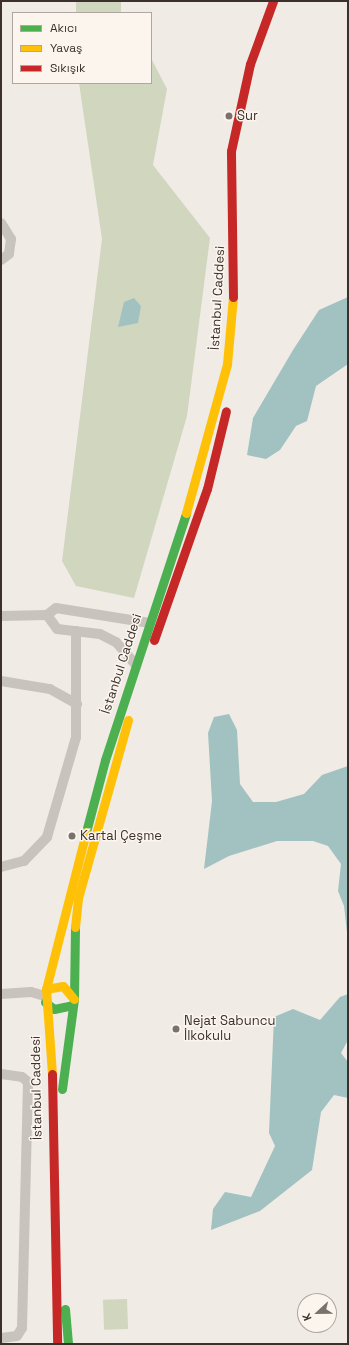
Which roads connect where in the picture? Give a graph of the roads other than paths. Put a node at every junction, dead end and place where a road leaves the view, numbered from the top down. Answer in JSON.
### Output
{"nodes":[{"id":1,"x":273,"y":1,"type":"edge"},
{"id":2,"x":282,"y":1,"type":"edge"},
{"id":3,"x":1,"y":223,"type":"edge"},
{"id":4,"x":1,"y":260,"type":"edge"},
{"id":5,"x":236,"y":362,"type":"junction"},
{"id":6,"x":227,"y":364,"type":"junction"},
{"id":7,"x":47,"y":615,"type":"junction"},
{"id":8,"x":1,"y":616,"type":"edge"},
{"id":9,"x":155,"y":624,"type":"junction"},
{"id":10,"x":76,"y":631,"type":"junction"},
{"id":11,"x":135,"y":664,"type":"junction"},
{"id":12,"x":1,"y":681,"type":"edge"},
{"id":13,"x":77,"y":704,"type":"junction"},
{"id":14,"x":1,"y":867,"type":"edge"},
{"id":15,"x":74,"y":932,"type":"junction"},
{"id":16,"x":59,"y":933,"type":"junction"},
{"id":17,"x":1,"y":994,"type":"edge"},
{"id":18,"x":45,"y":996,"type":"junction"},
{"id":19,"x":74,"y":1002,"type":"junction"},
{"id":20,"x":1,"y":1074,"type":"edge"},
{"id":21,"x":1,"y":1338,"type":"edge"},
{"id":22,"x":57,"y":1344,"type":"edge"},
{"id":23,"x":68,"y":1344,"type":"edge"}],
"edges":[{"from":1,"to":6,"type":"main road","name":"İstanbul Caddesi"},
{"from":2,"to":5,"type":"main road","name":"İstanbul Caddesi"},
{"from":3,"to":4,"type":"street"},
{"from":5,"to":6,"type":"main road"},
{"from":5,"to":9,"type":"main road","name":"İstanbul Caddesi"},
{"from":6,"to":9,"type":"main road","name":"İstanbul Caddesi"},
{"from":7,"to":8,"type":"street"},
{"from":7,"to":9,"type":"street"},
{"from":7,"to":10,"type":"street"},
{"from":9,"to":11,"type":"main road","name":"İstanbul Caddesi"},
{"from":9,"to":15,"type":"main road","name":"İstanbul Caddesi"},
{"from":10,"to":11,"type":"street"},
{"from":10,"to":13,"type":"street"},
{"from":11,"to":16,"type":"main road","name":"İstanbul Caddesi"},
{"from":12,"to":13,"type":"street"},
{"from":13,"to":14,"type":"street"},
{"from":15,"to":16,"type":"main road"},
{"from":15,"to":19,"type":"main road","name":"İstanbul Caddesi"},
{"from":16,"to":18,"type":"main road","name":"İstanbul Caddesi"},
{"from":17,"to":18,"type":"street"},
{"from":18,"to":19,"type":"main road"},
{"from":18,"to":19,"type":"main road"},
{"from":18,"to":22,"type":"main road","name":"İstanbul Caddesi"},
{"from":19,"to":23,"type":"main road","name":"İstanbul Caddesi"},
{"from":20,"to":21,"type":"street"}]}
